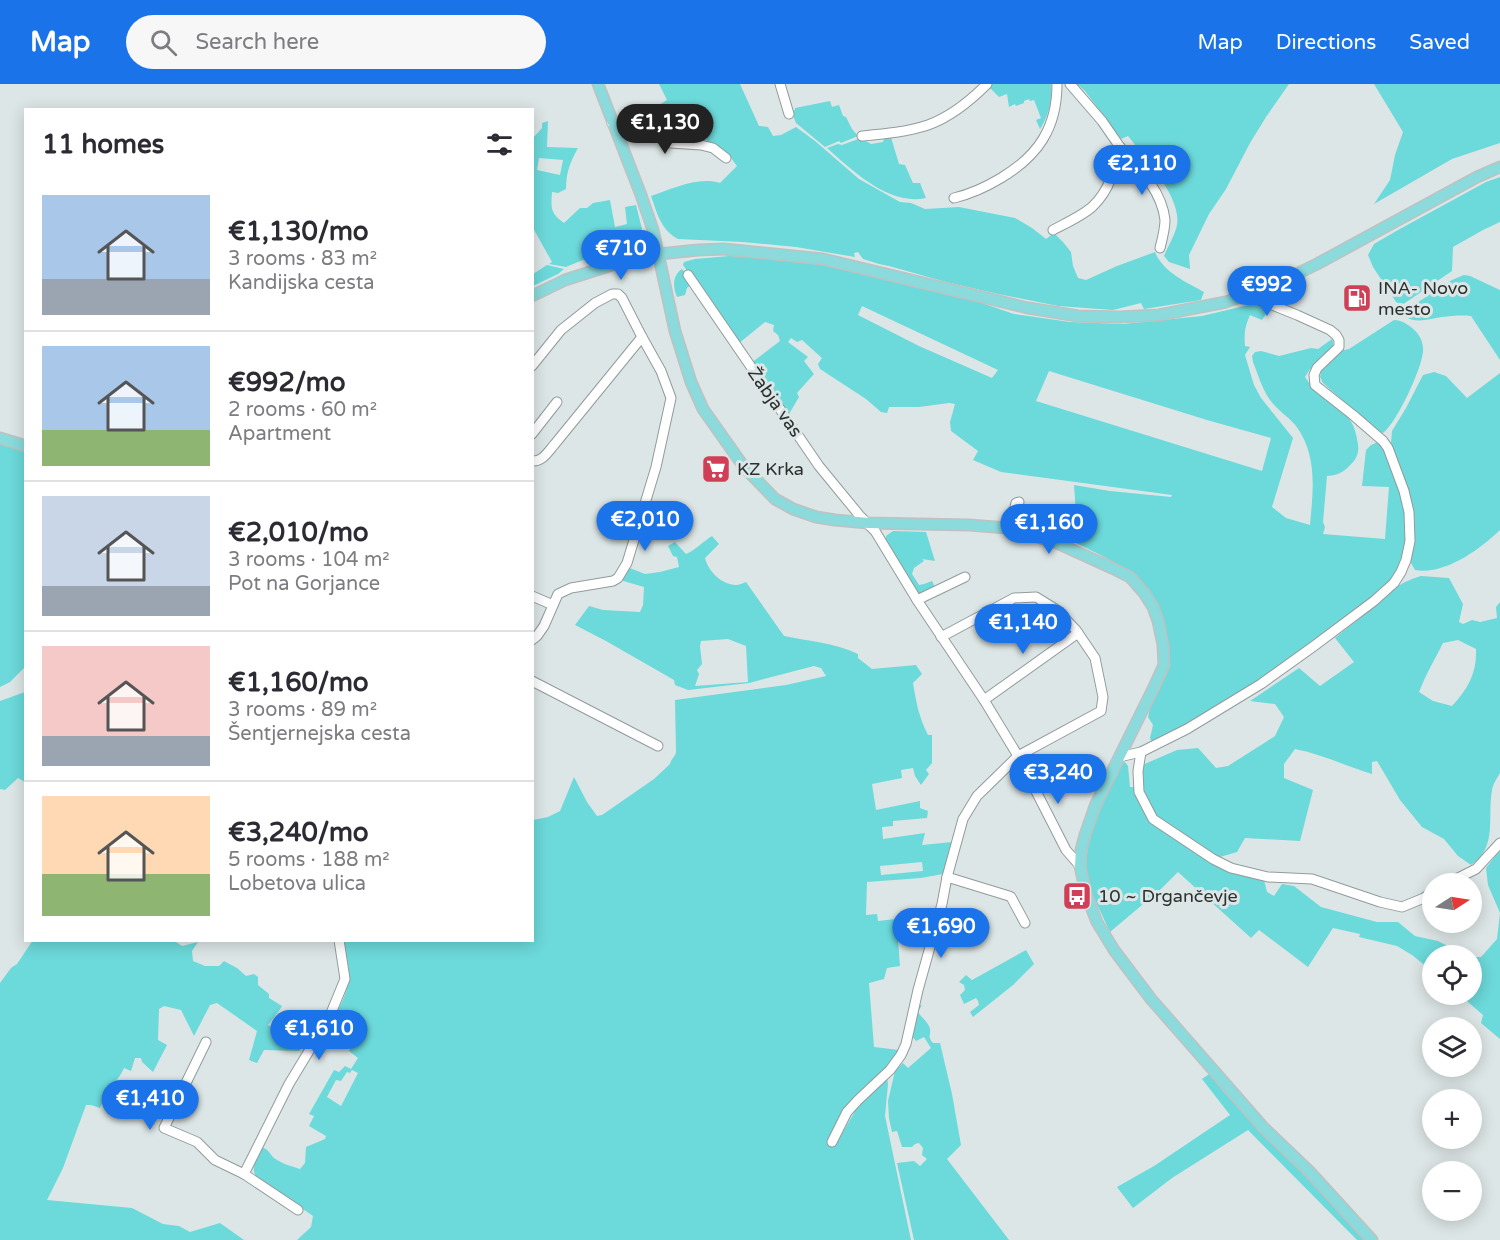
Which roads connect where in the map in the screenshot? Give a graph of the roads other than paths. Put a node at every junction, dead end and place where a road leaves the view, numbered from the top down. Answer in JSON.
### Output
{"nodes":[{"id":1,"x":598,"y":84,"type":"edge"},
{"id":2,"x":780,"y":84,"type":"edge"},
{"id":3,"x":987,"y":84,"type":"edge"},
{"id":4,"x":1057,"y":84,"type":"edge"},
{"id":5,"x":1070,"y":84,"type":"edge"},
{"id":6,"x":789,"y":114,"type":"dead end"},
{"id":7,"x":612,"y":123,"type":"junction"},
{"id":8,"x":862,"y":136,"type":"dead end"},
{"id":9,"x":1120,"y":147,"type":"junction"},
{"id":10,"x":726,"y":158,"type":"dead end"},
{"id":11,"x":1500,"y":167,"type":"edge"},
{"id":12,"x":954,"y":198,"type":"dead end"},
{"id":13,"x":1053,"y":230,"type":"dead end"},
{"id":14,"x":1160,"y":248,"type":"dead end"},
{"id":15,"x":659,"y":254,"type":"junction"},
{"id":16,"x":687,"y":275,"type":"dead end"},
{"id":17,"x":534,"y":295,"type":"edge"},
{"id":18,"x":1247,"y":295,"type":"junction"},
{"id":19,"x":642,"y":337,"type":"junction"},
{"id":20,"x":534,"y":364,"type":"edge"},
{"id":21,"x":557,"y":402,"type":"dead end"},
{"id":22,"x":534,"y":431,"type":"edge"},
{"id":23,"x":0,"y":438,"type":"edge"},
{"id":24,"x":24,"y":445,"type":"edge"},
{"id":25,"x":534,"y":461,"type":"edge"},
{"id":26,"x":1019,"y":502,"type":"dead end"},
{"id":27,"x":868,"y":523,"type":"junction"},
{"id":28,"x":1007,"y":528,"type":"junction"},
{"id":29,"x":965,"y":577,"type":"dead end"},
{"id":30,"x":534,"y":597,"type":"edge"},
{"id":31,"x":917,"y":600,"type":"junction"},
{"id":32,"x":553,"y":604,"type":"junction"},
{"id":33,"x":1078,"y":633,"type":"junction"},
{"id":34,"x":941,"y":637,"type":"junction"},
{"id":35,"x":534,"y":638,"type":"edge"},
{"id":36,"x":534,"y":682,"type":"edge"},
{"id":37,"x":984,"y":700,"type":"junction"},
{"id":38,"x":658,"y":746,"type":"dead end"},
{"id":39,"x":1141,"y":752,"type":"junction"},
{"id":40,"x":1018,"y":756,"type":"junction"},
{"id":41,"x":1119,"y":757,"type":"junction"},
{"id":42,"x":1500,"y":843,"type":"edge"},
{"id":43,"x":1080,"y":866,"type":"junction"},
{"id":44,"x":1468,"y":873,"type":"edge"},
{"id":45,"x":947,"y":877,"type":"junction"},
{"id":46,"x":1422,"y":899,"type":"edge"},
{"id":47,"x":1025,"y":923,"type":"dead end"},
{"id":48,"x":339,"y":942,"type":"edge"},
{"id":49,"x":206,"y":1042,"type":"dead end"},
{"id":50,"x":832,"y":1142,"type":"dead end"},
{"id":51,"x":244,"y":1174,"type":"junction"},
{"id":52,"x":298,"y":1210,"type":"dead end"},
{"id":53,"x":1372,"y":1240,"type":"edge"}],
"edges":[{"from":1,"to":7,"type":"main road"},
{"from":2,"to":6,"type":"street"},
{"from":3,"to":8,"type":"street"},
{"from":4,"to":12,"type":"street"},
{"from":5,"to":9,"type":"street"},
{"from":7,"to":10,"type":"street"},
{"from":7,"to":15,"type":"main road"},
{"from":9,"to":13,"type":"street"},
{"from":9,"to":14,"type":"street"},
{"from":11,"to":18,"type":"main road"},
{"from":15,"to":17,"type":"main road"},
{"from":15,"to":18,"type":"main road"},
{"from":15,"to":27,"type":"main road"},
{"from":16,"to":27,"type":"street","name":"Žabja vas"},
{"from":18,"to":39,"type":"street"},
{"from":19,"to":20,"type":"street"},
{"from":19,"to":25,"type":"street"},
{"from":19,"to":32,"type":"street"},
{"from":21,"to":22,"type":"street"},
{"from":23,"to":24,"type":"main road"},
{"from":26,"to":28,"type":"street"},
{"from":27,"to":28,"type":"main road"},
{"from":27,"to":31,"type":"street","name":"Žabja vas"},
{"from":28,"to":41,"type":"main road"},
{"from":29,"to":31,"type":"street"},
{"from":30,"to":32,"type":"street"},
{"from":31,"to":34,"type":"street","name":"Žabja vas"},
{"from":32,"to":35,"type":"street"},
{"from":33,"to":34,"type":"street"},
{"from":33,"to":37,"type":"street"},
{"from":33,"to":40,"type":"street"},
{"from":34,"to":37,"type":"street","name":"Žabja vas"},
{"from":36,"to":38,"type":"street"},
{"from":37,"to":40,"type":"street","name":"Žabja vas"},
{"from":39,"to":41,"type":"street"},
{"from":39,"to":46,"type":"street"},
{"from":40,"to":43,"type":"street","name":"Žabja vas"},
{"from":40,"to":45,"type":"street"},
{"from":41,"to":43,"type":"main road"},
{"from":42,"to":44,"type":"street"},
{"from":43,"to":53,"type":"main road"},
{"from":45,"to":47,"type":"street"},
{"from":45,"to":50,"type":"street"},
{"from":48,"to":51,"type":"street"},
{"from":49,"to":51,"type":"street"},
{"from":51,"to":52,"type":"street"}]}
